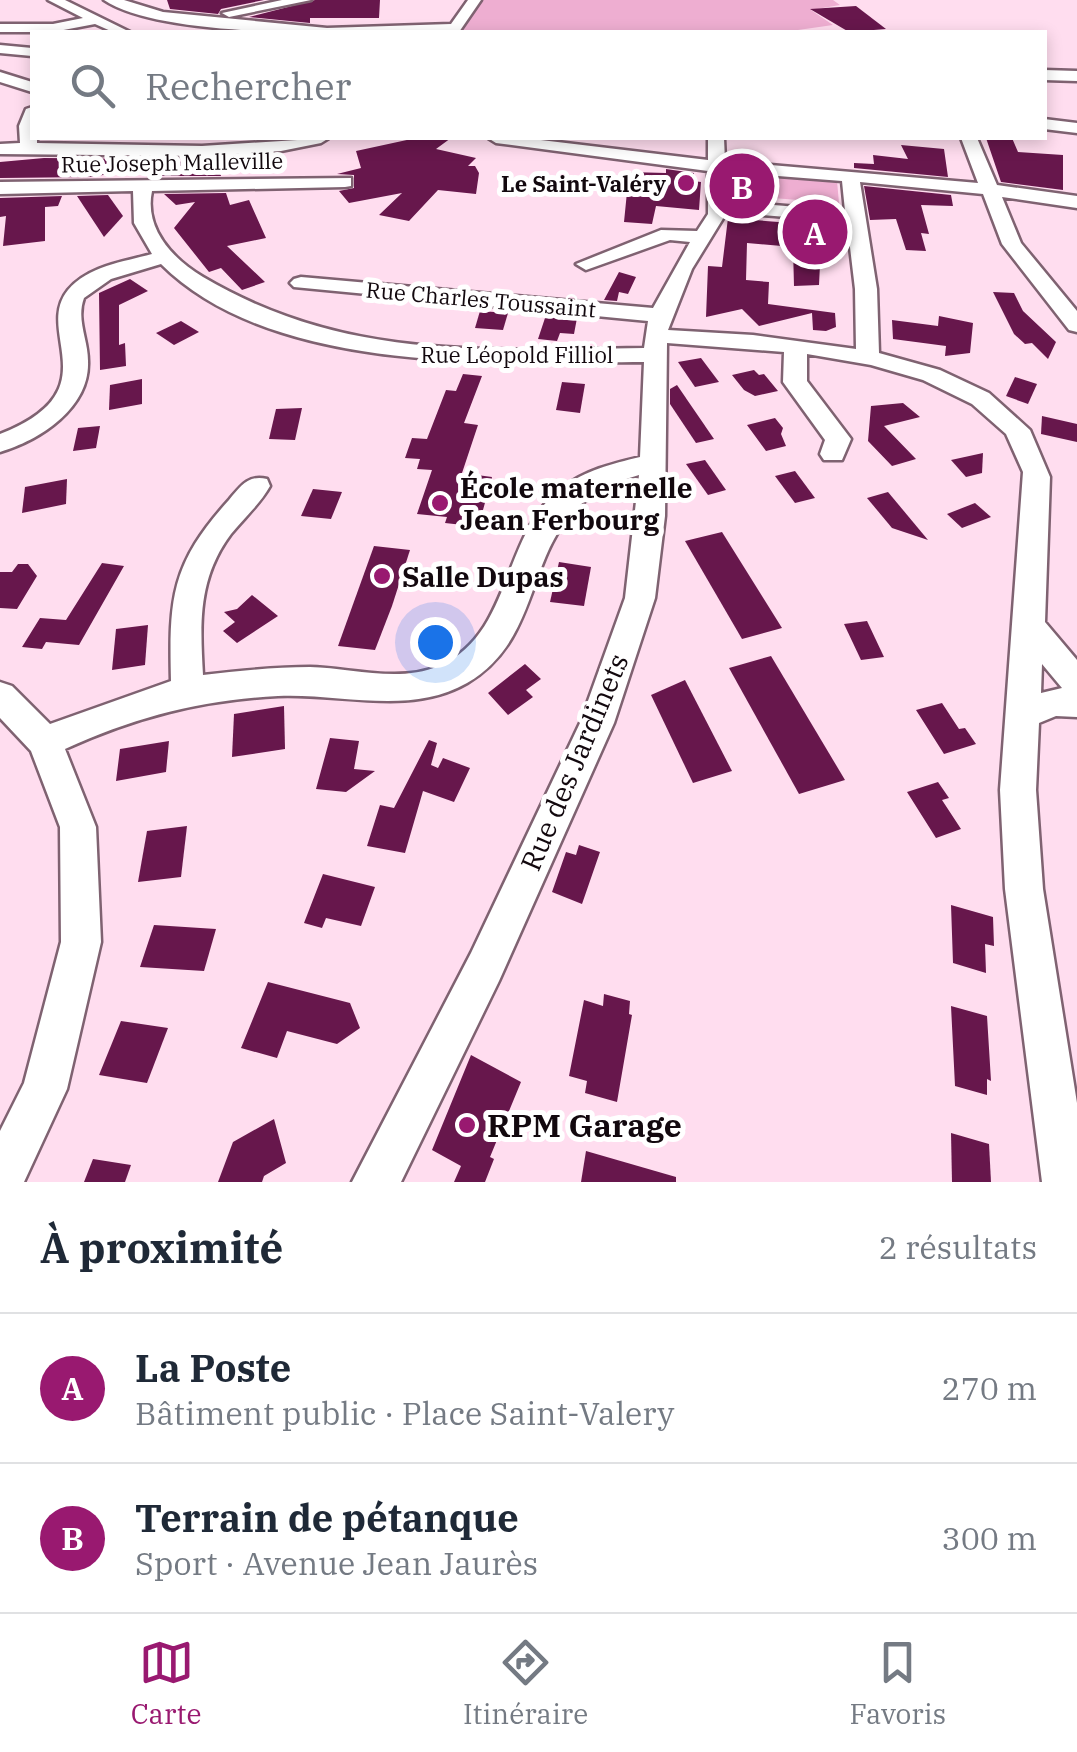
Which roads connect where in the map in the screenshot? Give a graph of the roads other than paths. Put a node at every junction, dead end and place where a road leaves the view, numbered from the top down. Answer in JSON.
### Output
{"nodes":[{"id":1,"x":54,"y":0,"type":"edge"},
{"id":2,"x":110,"y":0,"type":"edge"},
{"id":3,"x":305,"y":0,"type":"edge"},
{"id":4,"x":475,"y":0,"type":"edge"},
{"id":5,"x":72,"y":19,"type":"junction"},
{"id":6,"x":213,"y":21,"type":"junction"},
{"id":7,"x":99,"y":27,"type":"edge"},
{"id":8,"x":0,"y":28,"type":"edge"},
{"id":9,"x":75,"y":30,"type":"edge"},
{"id":10,"x":306,"y":30,"type":"edge"},
{"id":11,"x":453,"y":30,"type":"edge"},
{"id":12,"x":0,"y":49,"type":"edge"},
{"id":13,"x":30,"y":52,"type":"edge"},
{"id":14,"x":1047,"y":75,"type":"edge"},
{"id":15,"x":0,"y":76,"type":"edge"},
{"id":16,"x":1077,"y":76,"type":"edge"},
{"id":17,"x":30,"y":86,"type":"edge"},
{"id":18,"x":30,"y":117,"type":"edge"},
{"id":19,"x":1047,"y":124,"type":"edge"},
{"id":20,"x":1077,"y":128,"type":"edge"},
{"id":21,"x":310,"y":140,"type":"edge"},
{"id":22,"x":507,"y":140,"type":"edge"},
{"id":23,"x":716,"y":140,"type":"edge"},
{"id":24,"x":969,"y":140,"type":"edge"},
{"id":25,"x":29,"y":148,"type":"junction"},
{"id":26,"x":0,"y":149,"type":"edge"},
{"id":27,"x":719,"y":166,"type":"junction"},
{"id":28,"x":850,"y":176,"type":"junction"},
{"id":29,"x":345,"y":182,"type":"dead end"},
{"id":30,"x":144,"y":184,"type":"junction"},
{"id":31,"x":0,"y":188,"type":"edge"},
{"id":32,"x":988,"y":190,"type":"junction"},
{"id":33,"x":1077,"y":202,"type":"edge"},
{"id":34,"x":720,"y":206,"type":"junction"},
{"id":35,"x":854,"y":217,"type":"junction"},
{"id":36,"x":702,"y":237,"type":"junction"},
{"id":37,"x":161,"y":258,"type":"junction"},
{"id":38,"x":586,"y":264,"type":"dead end"},
{"id":39,"x":301,"y":283,"type":"dead end"},
{"id":40,"x":1077,"y":325,"type":"edge"},
{"id":41,"x":657,"y":335,"type":"junction"},
{"id":42,"x":796,"y":346,"type":"junction"},
{"id":43,"x":868,"y":356,"type":"junction"},
{"id":44,"x":0,"y":443,"type":"edge"},
{"id":45,"x":833,"y":454,"type":"dead end"},
{"id":46,"x":652,"y":463,"type":"junction"},
{"id":47,"x":257,"y":486,"type":"dead end"},
{"id":48,"x":1029,"y":625,"type":"junction"},
{"id":49,"x":1077,"y":684,"type":"edge"},
{"id":50,"x":186,"y":691,"type":"junction"},
{"id":51,"x":0,"y":696,"type":"edge"},
{"id":52,"x":1077,"y":703,"type":"edge"},
{"id":53,"x":1023,"y":714,"type":"junction"},
{"id":54,"x":45,"y":742,"type":"junction"},
{"id":55,"x":0,"y":1181,"type":"edge"},
{"id":56,"x":376,"y":1182,"type":"edge"},
{"id":57,"x":1066,"y":1182,"type":"edge"}],
"edges":[{"from":1,"to":5,"type":"street"},
{"from":2,"to":6,"type":"street"},
{"from":3,"to":6,"type":"street"},
{"from":4,"to":11,"type":"street"},
{"from":5,"to":7,"type":"street"},
{"from":5,"to":8,"type":"street"},
{"from":5,"to":9,"type":"street"},
{"from":6,"to":10,"type":"street"},
{"from":12,"to":13,"type":"street"},
{"from":14,"to":16,"type":"street"},
{"from":15,"to":17,"type":"street"},
{"from":18,"to":25,"type":"street"},
{"from":19,"to":20,"type":"street"},
{"from":21,"to":25,"type":"street"},
{"from":22,"to":27,"type":"street"},
{"from":23,"to":27,"type":"street"},
{"from":24,"to":32,"type":"street"},
{"from":25,"to":26,"type":"street"},
{"from":27,"to":28,"type":"street"},
{"from":27,"to":34,"type":"street"},
{"from":28,"to":32,"type":"street"},
{"from":28,"to":35,"type":"street"},
{"from":29,"to":30,"type":"street","name":"Rue Joseph Malleville"},
{"from":30,"to":31,"type":"street","name":"Rue Joseph Malleville"},
{"from":30,"to":37,"type":"street"},
{"from":32,"to":33,"type":"street"},
{"from":32,"to":40,"type":"street"},
{"from":34,"to":35,"type":"street"},
{"from":34,"to":36,"type":"street","name":"Rue des Jardinets"},
{"from":35,"to":43,"type":"street"},
{"from":36,"to":38,"type":"street"},
{"from":36,"to":41,"type":"street","name":"Rue des Jardinets"},
{"from":37,"to":41,"type":"street","name":"Rue Léopold Filliol"},
{"from":37,"to":44,"type":"street"},
{"from":39,"to":41,"type":"street","name":"Rue Charles Toussaint"},
{"from":41,"to":42,"type":"street"},
{"from":41,"to":46,"type":"street","name":"Rue des Jardinets"},
{"from":42,"to":43,"type":"street"},
{"from":42,"to":45,"type":"street"},
{"from":43,"to":48,"type":"street"},
{"from":46,"to":50,"type":"street"},
{"from":46,"to":56,"type":"street","name":"Rue des Jardinets"},
{"from":47,"to":50,"type":"street"},
{"from":48,"to":49,"type":"street"},
{"from":48,"to":53,"type":"street"},
{"from":50,"to":54,"type":"street"},
{"from":51,"to":54,"type":"street"},
{"from":52,"to":53,"type":"street"},
{"from":53,"to":57,"type":"street"},
{"from":54,"to":55,"type":"street"}]}
